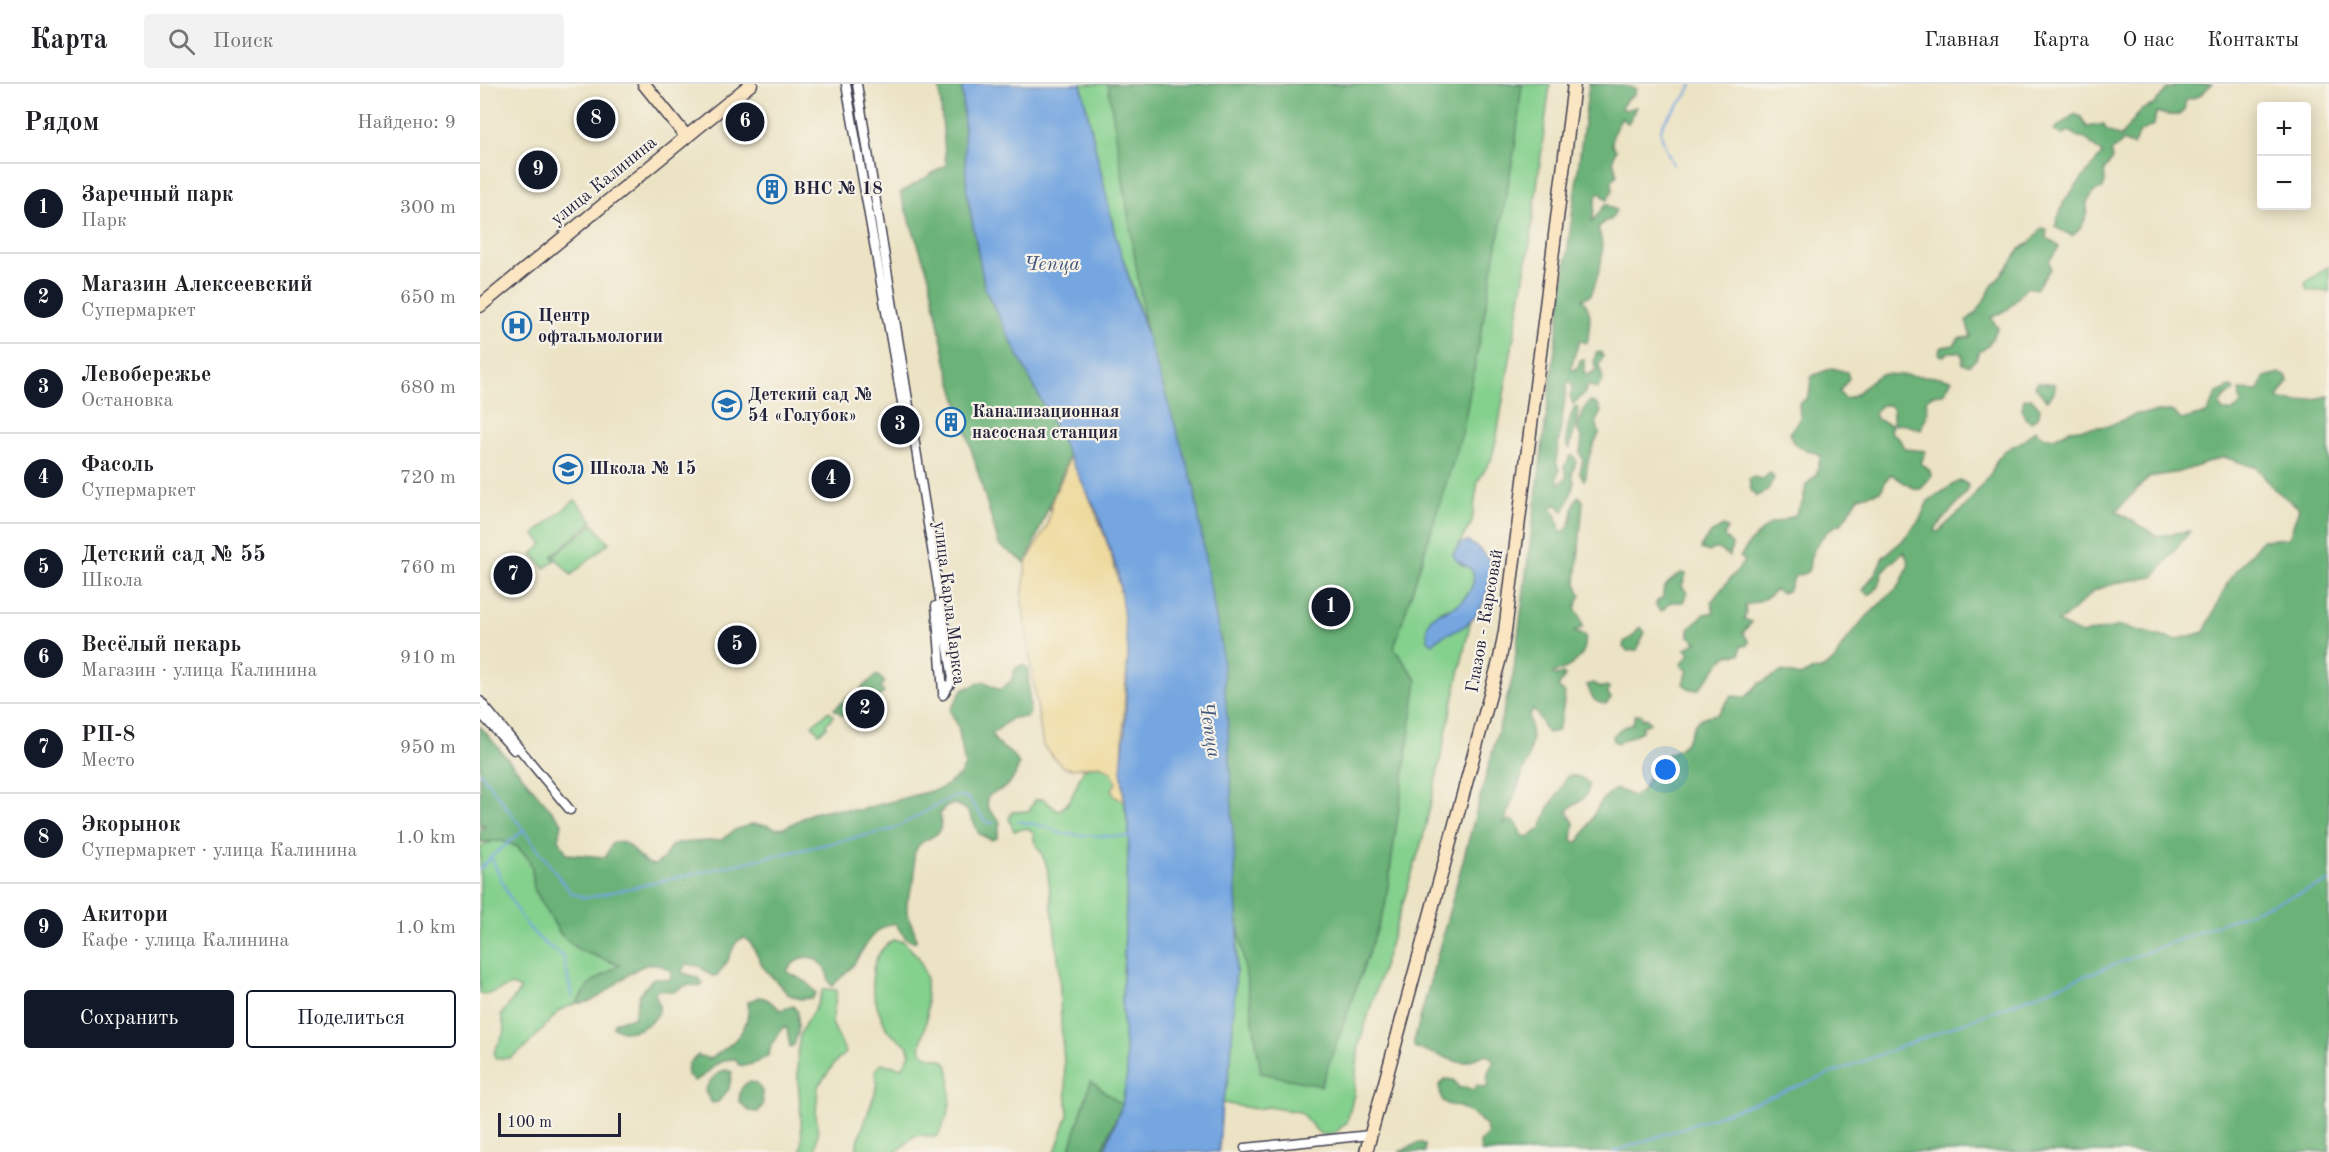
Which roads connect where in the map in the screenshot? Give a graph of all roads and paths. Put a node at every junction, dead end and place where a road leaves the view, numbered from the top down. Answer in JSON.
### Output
{"nodes":[{"id":1,"x":644,"y":84,"type":"edge"},
{"id":2,"x":751,"y":84,"type":"edge"},
{"id":3,"x":846,"y":84,"type":"edge"},
{"id":4,"x":857,"y":84,"type":"edge"},
{"id":5,"x":1574,"y":84,"type":"edge"},
{"id":6,"x":686,"y":136,"type":"junction"},
{"id":7,"x":480,"y":306,"type":"edge"},
{"id":8,"x":480,"y":701,"type":"edge"},
{"id":9,"x":480,"y":713,"type":"edge"},
{"id":10,"x":1370,"y":1135,"type":"junction"},
{"id":11,"x":1245,"y":1148,"type":"dead end"},
{"id":12,"x":1366,"y":1152,"type":"edge"}],
"edges":[{"from":1,"to":6,"type":"main road"},
{"from":2,"to":6,"type":"main road","name":"улица Калинина"},
{"from":3,"to":4,"type":"street","name":"улица Карла Маркса"},
{"from":5,"to":10,"type":"main road","name":"Глазов - Карсовай"},
{"from":6,"to":7,"type":"main road","name":"улица Калинина"},
{"from":8,"to":9,"type":"street"},
{"from":10,"to":11,"type":"street"},
{"from":10,"to":12,"type":"main road","name":"Глазов - Карсовай"}]}
